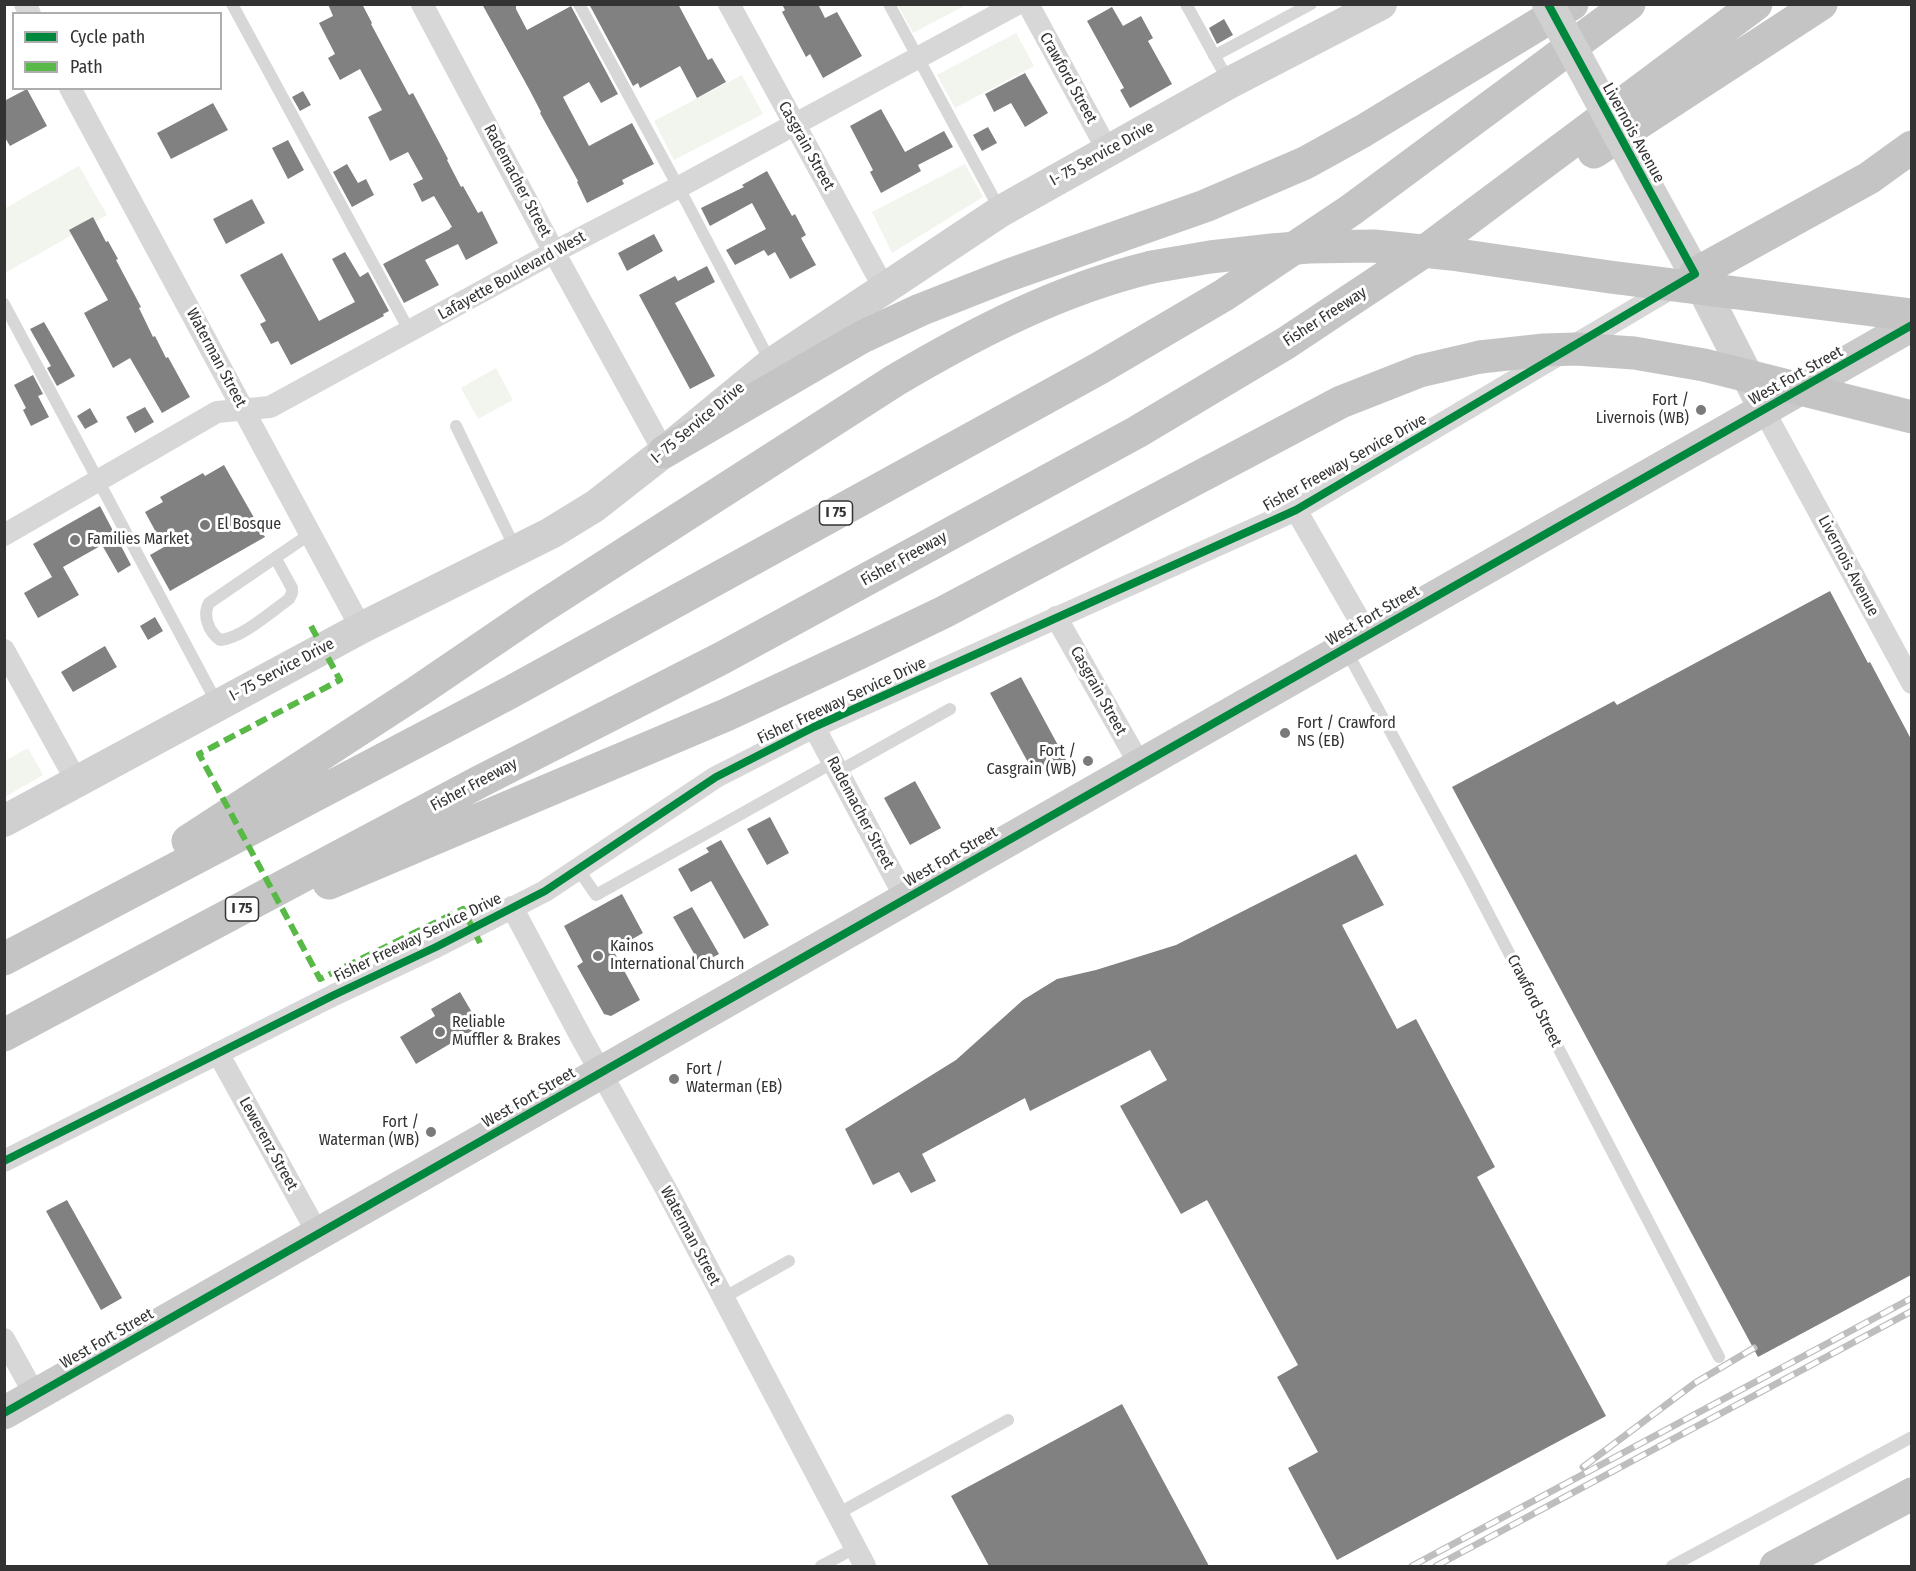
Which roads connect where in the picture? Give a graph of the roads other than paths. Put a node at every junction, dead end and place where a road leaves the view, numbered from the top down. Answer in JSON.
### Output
{"nodes":[{"id":1,"x":232,"y":4,"type":"edge"},
{"id":2,"x":422,"y":4,"type":"edge"},
{"id":3,"x":579,"y":4,"type":"edge"},
{"id":4,"x":729,"y":4,"type":"edge"},
{"id":5,"x":889,"y":4,"type":"edge"},
{"id":6,"x":1017,"y":4,"type":"edge"},
{"id":7,"x":1028,"y":4,"type":"edge"},
{"id":8,"x":1186,"y":4,"type":"edge"},
{"id":9,"x":1311,"y":4,"type":"edge"},
{"id":10,"x":1381,"y":4,"type":"edge"},
{"id":11,"x":1548,"y":4,"type":"edge"},
{"id":12,"x":1572,"y":4,"type":"edge"},
{"id":13,"x":1629,"y":4,"type":"edge"},
{"id":14,"x":1756,"y":4,"type":"edge"},
{"id":15,"x":1821,"y":4,"type":"edge"},
{"id":16,"x":1214,"y":56,"type":"junction"},
{"id":17,"x":918,"y":58,"type":"junction"},
{"id":18,"x":1229,"y":83,"type":"junction"},
{"id":19,"x":71,"y":90,"type":"edge"},
{"id":20,"x":795,"y":124,"type":"junction"},
{"id":21,"x":1911,"y":147,"type":"edge"},
{"id":22,"x":1108,"y":151,"type":"junction"},
{"id":23,"x":679,"y":187,"type":"junction"},
{"id":24,"x":1000,"y":211,"type":"junction"},
{"id":25,"x":1432,"y":246,"type":"junction"},
{"id":26,"x":554,"y":252,"type":"junction"},
{"id":27,"x":1695,"y":274,"type":"junction"},
{"id":28,"x":884,"y":288,"type":"junction"},
{"id":29,"x":4,"y":304,"type":"edge"},
{"id":30,"x":1911,"y":315,"type":"edge"},
{"id":31,"x":1911,"y":325,"type":"edge"},
{"id":32,"x":410,"y":332,"type":"junction"},
{"id":33,"x":771,"y":364,"type":"junction"},
{"id":34,"x":1763,"y":409,"type":"junction"},
{"id":35,"x":244,"y":410,"type":"junction"},
{"id":36,"x":1911,"y":417,"type":"edge"},
{"id":37,"x":456,"y":426,"type":"dead end"},
{"id":38,"x":664,"y":452,"type":"junction"},
{"id":39,"x":99,"y":480,"type":"junction"},
{"id":40,"x":1296,"y":510,"type":"junction"},
{"id":41,"x":310,"y":534,"type":"junction"},
{"id":42,"x":4,"y":535,"type":"edge"},
{"id":43,"x":517,"y":552,"type":"junction"},
{"id":44,"x":276,"y":558,"type":"junction"},
{"id":45,"x":1056,"y":617,"type":"junction"},
{"id":46,"x":361,"y":628,"type":"junction"},
{"id":47,"x":1356,"y":641,"type":"junction"},
{"id":48,"x":4,"y":650,"type":"edge"},
{"id":49,"x":1911,"y":682,"type":"edge"},
{"id":50,"x":218,"y":705,"type":"junction"},
{"id":51,"x":950,"y":709,"type":"dead end"},
{"id":52,"x":814,"y":727,"type":"junction"},
{"id":53,"x":1140,"y":765,"type":"junction"},
{"id":54,"x":836,"y":767,"type":"junction"},
{"id":55,"x":76,"y":782,"type":"junction"},
{"id":56,"x":4,"y":821,"type":"edge"},
{"id":57,"x":578,"y":869,"type":"junction"},
{"id":58,"x":906,"y":899,"type":"junction"},
{"id":59,"x":512,"y":907,"type":"junction"},
{"id":60,"x":4,"y":959,"type":"edge"},
{"id":61,"x":42,"y":1016,"type":"junction"},
{"id":62,"x":4,"y":1035,"type":"edge"},
{"id":63,"x":218,"y":1053,"type":"junction"},
{"id":64,"x":601,"y":1073,"type":"junction"},
{"id":65,"x":4,"y":1161,"type":"edge"},
{"id":66,"x":318,"y":1234,"type":"junction"},
{"id":67,"x":789,"y":1261,"type":"dead end"},
{"id":68,"x":723,"y":1298,"type":"junction"},
{"id":69,"x":4,"y":1339,"type":"edge"},
{"id":70,"x":1719,"y":1357,"type":"dead end"},
{"id":71,"x":35,"y":1395,"type":"junction"},
{"id":72,"x":4,"y":1413,"type":"edge"},
{"id":73,"x":1008,"y":1420,"type":"dead end"},
{"id":74,"x":1911,"y":1437,"type":"edge"},
{"id":75,"x":1911,"y":1494,"type":"edge"},
{"id":76,"x":837,"y":1515,"type":"junction"},
{"id":77,"x":860,"y":1557,"type":"edge"},
{"id":78,"x":821,"y":1566,"type":"edge"},
{"id":79,"x":1672,"y":1566,"type":"edge"},
{"id":80,"x":1776,"y":1566,"type":"edge"}],
"edges":[{"from":1,"to":32,"type":"lane"},
{"from":2,"to":26,"type":"street","name":"Rademacher Street"},
{"from":3,"to":23,"type":"lane"},
{"from":4,"to":20,"type":"street","name":"Casgrain Street"},
{"from":5,"to":17,"type":"lane"},
{"from":6,"to":17,"type":"street","name":"Lafayette Boulevard West"},
{"from":7,"to":22,"type":"street","name":"Crawford Street"},
{"from":8,"to":16,"type":"lane"},
{"from":9,"to":16,"type":"lane"},
{"from":10,"to":18,"type":"main road","name":"I- 75 Service Drive"},
{"from":11,"to":27,"type":"main road","name":"Livernois Avenue","bridge":true},
{"from":12,"to":38,"type":"highway"},
{"from":13,"to":60,"type":"highway","number":"I 75"},
{"from":14,"to":25,"type":"highway","name":"Fisher Freeway","number":"I 75"},
{"from":15,"to":25,"type":"highway"},
{"from":16,"to":18,"type":"lane"},
{"from":17,"to":20,"type":"street","name":"Lafayette Boulevard West"},
{"from":17,"to":24,"type":"lane"},
{"from":18,"to":22,"type":"main road","name":"I- 75 Service Drive"},
{"from":19,"to":35,"type":"street","name":"Waterman Street"},
{"from":20,"to":23,"type":"street","name":"Lafayette Boulevard West"},
{"from":20,"to":28,"type":"street","name":"Casgrain Street"},
{"from":21,"to":27,"type":"highway"},
{"from":22,"to":24,"type":"main road","name":"I- 75 Service Drive"},
{"from":23,"to":26,"type":"street","name":"Lafayette Boulevard West"},
{"from":23,"to":33,"type":"lane"},
{"from":24,"to":28,"type":"main road","name":"I- 75 Service Drive"},
{"from":25,"to":61,"type":"highway","name":"Fisher Freeway","number":"I 75"},
{"from":26,"to":32,"type":"street","name":"Lafayette Boulevard West"},
{"from":26,"to":38,"type":"street","name":"Rademacher Street"},
{"from":27,"to":34,"type":"main road","name":"Livernois Avenue"},
{"from":27,"to":40,"type":"street","name":"Fisher Freeway Service Drive"},
{"from":28,"to":33,"type":"main road","name":"I- 75 Service Drive"},
{"from":29,"to":39,"type":"lane"},
{"from":30,"to":60,"type":"highway","bridge":true},
{"from":31,"to":34,"type":"main road","name":"West Fort Street"},
{"from":32,"to":35,"type":"street","name":"Lafayette Boulevard West"},
{"from":33,"to":38,"type":"main road","name":"I- 75 Service Drive"},
{"from":34,"to":47,"type":"main road","name":"West Fort Street"},
{"from":34,"to":49,"type":"street","name":"Livernois Avenue"},
{"from":35,"to":39,"type":"street","name":"Lafayette Boulevard West"},
{"from":35,"to":41,"type":"street","name":"Waterman Street"},
{"from":36,"to":61,"type":"highway","bridge":true},
{"from":37,"to":43,"type":"lane"},
{"from":38,"to":43,"type":"main road","name":"I- 75 Service Drive"},
{"from":39,"to":42,"type":"street","name":"Lafayette Boulevard West"},
{"from":39,"to":50,"type":"lane"},
{"from":40,"to":45,"type":"street","name":"Fisher Freeway Service Drive"},
{"from":40,"to":47,"type":"street"},
{"from":41,"to":44,"type":"lane"},
{"from":41,"to":46,"type":"street","name":"Waterman Street"},
{"from":43,"to":46,"type":"main road","name":"I- 75 Service Drive"},
{"from":44,"to":44,"type":"lane"},
{"from":45,"to":52,"type":"street","name":"Fisher Freeway Service Drive"},
{"from":45,"to":53,"type":"street","name":"Casgrain Street"},
{"from":46,"to":50,"type":"main road","name":"I- 75 Service Drive"},
{"from":47,"to":53,"type":"main road","name":"West Fort Street"},
{"from":47,"to":70,"type":"lane","name":"Crawford Street"},
{"from":48,"to":55,"type":"street"},
{"from":50,"to":55,"type":"main road","name":"I- 75 Service Drive"},
{"from":51,"to":54,"type":"lane"},
{"from":52,"to":54,"type":"street","name":"Rademacher Street"},
{"from":52,"to":57,"type":"street","name":"Fisher Freeway Service Drive"},
{"from":53,"to":58,"type":"main road","name":"West Fort Street"},
{"from":54,"to":57,"type":"lane"},
{"from":54,"to":58,"type":"street","name":"Rademacher Street"},
{"from":55,"to":56,"type":"main road","name":"I- 75 Service Drive"},
{"from":57,"to":59,"type":"street","name":"Fisher Freeway Service Drive"},
{"from":58,"to":64,"type":"main road","name":"West Fort Street"},
{"from":59,"to":63,"type":"street","name":"Fisher Freeway Service Drive"},
{"from":59,"to":64,"type":"street","name":"Waterman Street"},
{"from":61,"to":62,"type":"highway","name":"Fisher Freeway","number":"I 75"},
{"from":63,"to":65,"type":"street","name":"Fisher Freeway Service Drive"},
{"from":63,"to":66,"type":"street","name":"Lewerenz Street"},
{"from":64,"to":66,"type":"main road","name":"West Fort Street"},
{"from":64,"to":68,"type":"street","name":"Waterman Street"},
{"from":66,"to":71,"type":"main road","name":"West Fort Street"},
{"from":67,"to":68,"type":"lane"},
{"from":68,"to":76,"type":"street","name":"Waterman Street"},
{"from":69,"to":71,"type":"street"},
{"from":71,"to":72,"type":"main road","name":"West Fort Street"},
{"from":73,"to":76,"type":"lane"},
{"from":74,"to":79,"type":"lane"},
{"from":75,"to":80,"type":"highway"},
{"from":76,"to":77,"type":"street","name":"Waterman Street"},
{"from":77,"to":78,"type":"lane"}]}
